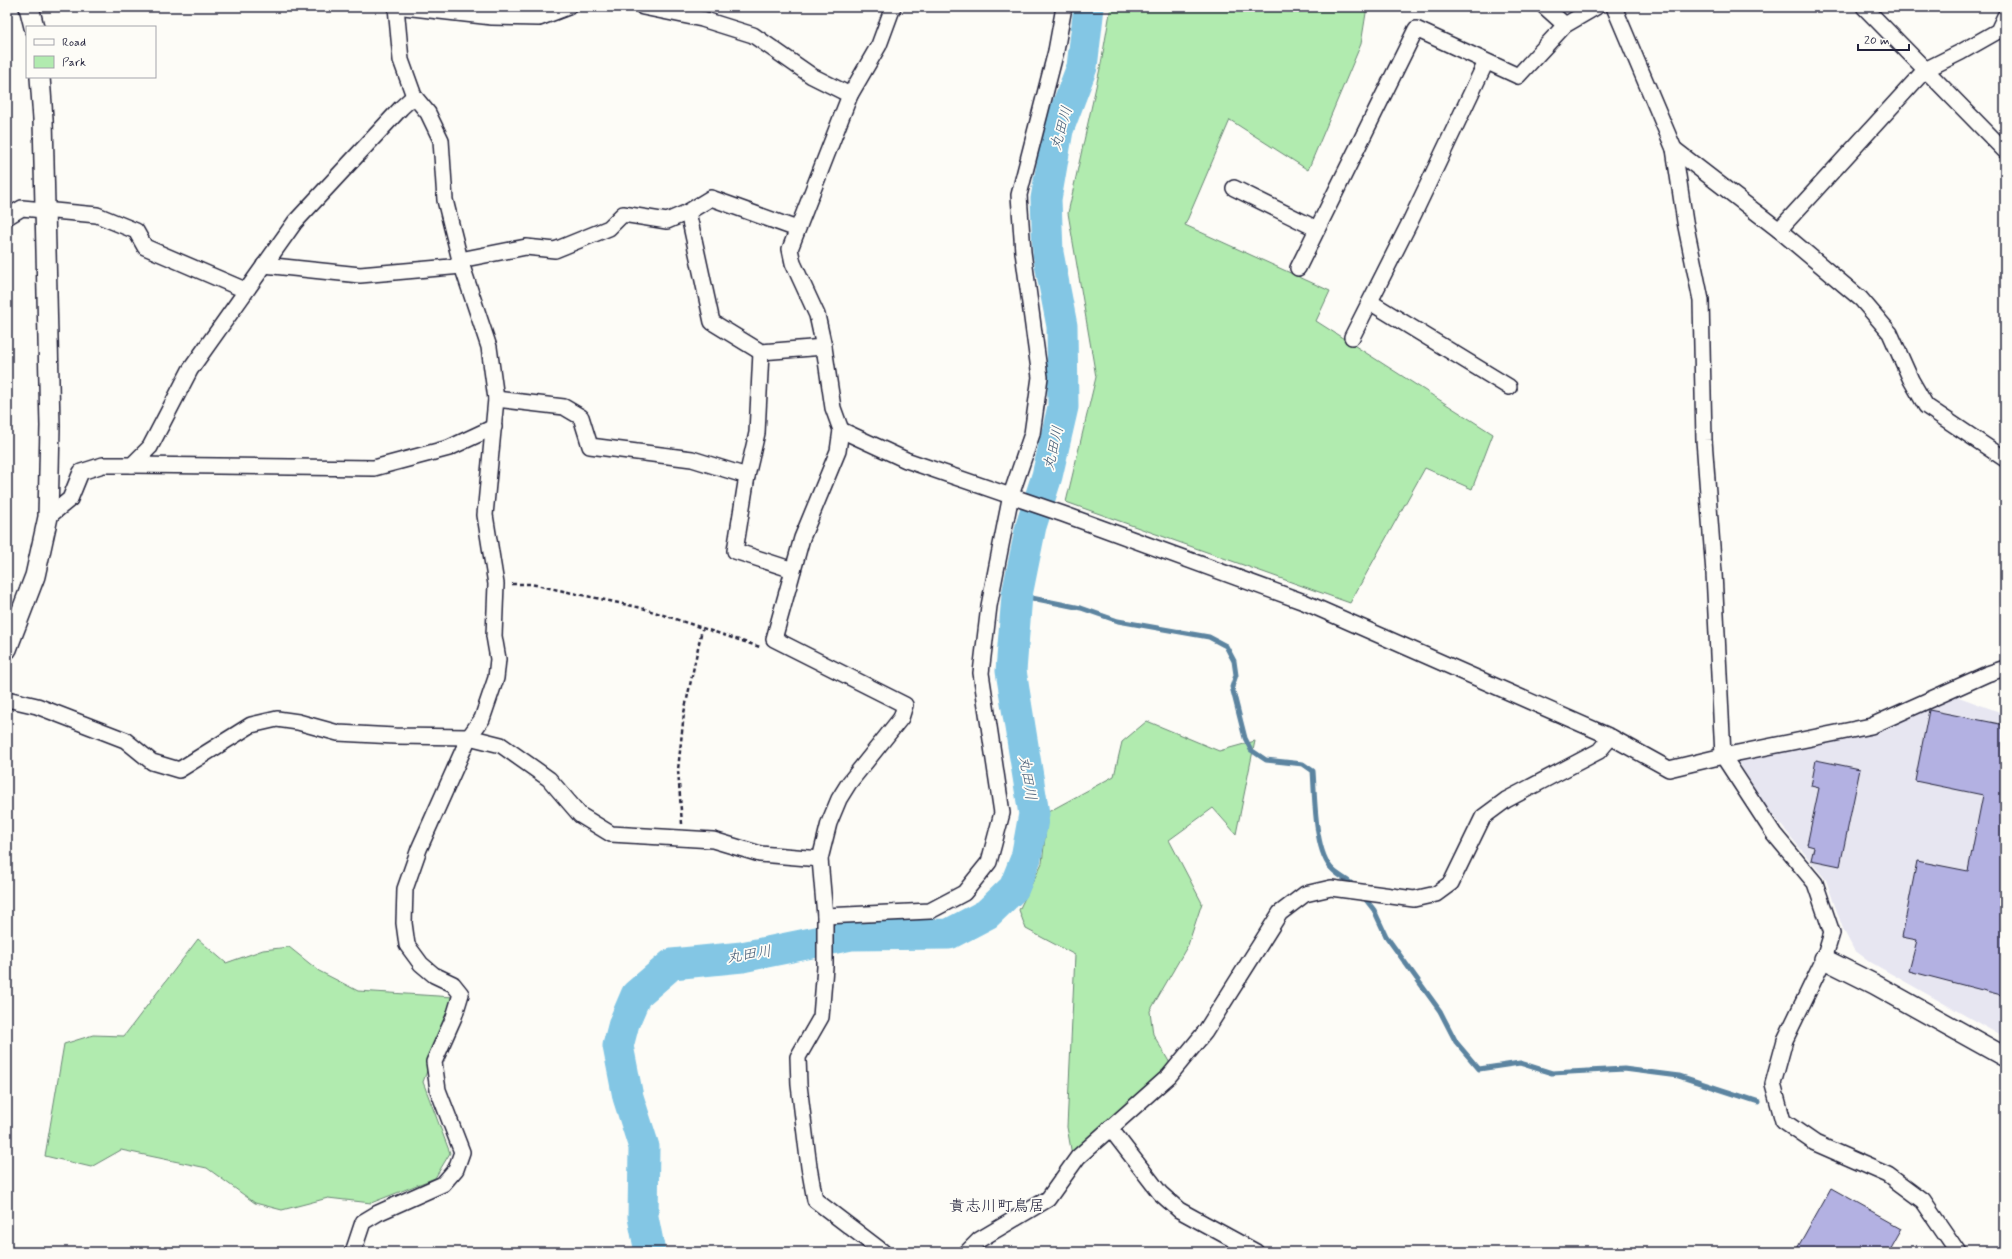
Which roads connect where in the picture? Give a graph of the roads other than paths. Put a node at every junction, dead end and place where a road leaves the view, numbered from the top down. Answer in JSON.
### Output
{"nodes":[{"id":1,"x":29,"y":7,"type":"edge"},
{"id":2,"x":396,"y":7,"type":"edge"},
{"id":3,"x":404,"y":7,"type":"edge"},
{"id":4,"x":568,"y":7,"type":"edge"},
{"id":5,"x":643,"y":7,"type":"edge"},
{"id":6,"x":893,"y":7,"type":"edge"},
{"id":7,"x":1064,"y":7,"type":"edge"},
{"id":8,"x":1545,"y":7,"type":"edge"},
{"id":9,"x":1596,"y":7,"type":"edge"},
{"id":10,"x":1614,"y":7,"type":"edge"},
{"id":11,"x":1864,"y":7,"type":"edge"},
{"id":12,"x":703,"y":13,"type":"edge"},
{"id":13,"x":2005,"y":16,"type":"edge"},
{"id":14,"x":34,"y":26,"type":"edge"},
{"id":15,"x":1565,"y":26,"type":"junction"},
{"id":16,"x":1486,"y":62,"type":"junction"},
{"id":17,"x":1925,"y":70,"type":"junction"},
{"id":18,"x":40,"y":78,"type":"edge"},
{"id":19,"x":850,"y":95,"type":"junction"},
{"id":20,"x":414,"y":96,"type":"junction"},
{"id":21,"x":1674,"y":149,"type":"junction"},
{"id":22,"x":2005,"y":151,"type":"edge"},
{"id":23,"x":1234,"y":188,"type":"dead end"},
{"id":24,"x":44,"y":209,"type":"junction"},
{"id":25,"x":688,"y":212,"type":"junction"},
{"id":26,"x":7,"y":217,"type":"edge"},
{"id":27,"x":797,"y":229,"type":"junction"},
{"id":28,"x":1317,"y":229,"type":"junction"},
{"id":29,"x":1779,"y":230,"type":"junction"},
{"id":30,"x":461,"y":263,"type":"junction"},
{"id":31,"x":264,"y":265,"type":"junction"},
{"id":32,"x":1298,"y":268,"type":"dead end"},
{"id":33,"x":245,"y":290,"type":"junction"},
{"id":34,"x":1370,"y":302,"type":"junction"},
{"id":35,"x":1352,"y":337,"type":"dead end"},
{"id":36,"x":824,"y":347,"type":"junction"},
{"id":37,"x":761,"y":352,"type":"junction"},
{"id":38,"x":1509,"y":388,"type":"dead end"},
{"id":39,"x":496,"y":399,"type":"junction"},
{"id":40,"x":494,"y":427,"type":"junction"},
{"id":41,"x":841,"y":430,"type":"junction"},
{"id":42,"x":2005,"y":459,"type":"edge"},
{"id":43,"x":132,"y":465,"type":"junction"},
{"id":44,"x":747,"y":476,"type":"junction"},
{"id":45,"x":1011,"y":495,"type":"junction"},
{"id":46,"x":48,"y":517,"type":"junction"},
{"id":47,"x":793,"y":570,"type":"junction"},
{"id":48,"x":7,"y":647,"type":"edge"},
{"id":49,"x":2005,"y":668,"type":"edge"},
{"id":50,"x":7,"y":699,"type":"edge"},
{"id":51,"x":469,"y":737,"type":"junction"},
{"id":52,"x":1611,"y":737,"type":"junction"},
{"id":53,"x":1723,"y":756,"type":"junction"},
{"id":54,"x":820,"y":859,"type":"junction"},
{"id":55,"x":825,"y":916,"type":"junction"},
{"id":56,"x":1824,"y":959,"type":"junction"},
{"id":57,"x":2005,"y":1057,"type":"edge"},
{"id":58,"x":1110,"y":1128,"type":"junction"},
{"id":59,"x":354,"y":1252,"type":"edge"},
{"id":60,"x":883,"y":1252,"type":"edge"},
{"id":61,"x":966,"y":1252,"type":"edge"},
{"id":62,"x":1256,"y":1252,"type":"edge"},
{"id":63,"x":1958,"y":1252,"type":"edge"}],
"edges":[{"from":1,"to":14,"type":"street"},
{"from":2,"to":20,"type":"street"},
{"from":3,"to":4,"type":"street"},
{"from":5,"to":12,"type":"street"},
{"from":6,"to":19,"type":"street"},
{"from":7,"to":45,"type":"street"},
{"from":8,"to":15,"type":"street"},
{"from":9,"to":15,"type":"street"},
{"from":10,"to":21,"type":"street"},
{"from":11,"to":17,"type":"street"},
{"from":12,"to":19,"type":"street"},
{"from":13,"to":17,"type":"street"},
{"from":15,"to":16,"type":"street"},
{"from":16,"to":28,"type":"street"},
{"from":16,"to":34,"type":"street"},
{"from":17,"to":22,"type":"street"},
{"from":17,"to":29,"type":"street"},
{"from":18,"to":24,"type":"street"},
{"from":19,"to":27,"type":"street"},
{"from":20,"to":30,"type":"street"},
{"from":20,"to":31,"type":"street"},
{"from":21,"to":29,"type":"street"},
{"from":21,"to":53,"type":"street"},
{"from":23,"to":28,"type":"street"},
{"from":24,"to":26,"type":"street"},
{"from":24,"to":33,"type":"street"},
{"from":24,"to":46,"type":"street"},
{"from":25,"to":27,"type":"street"},
{"from":25,"to":30,"type":"street"},
{"from":25,"to":37,"type":"street"},
{"from":27,"to":36,"type":"street"},
{"from":28,"to":32,"type":"street"},
{"from":29,"to":42,"type":"street"},
{"from":30,"to":31,"type":"street"},
{"from":30,"to":39,"type":"street"},
{"from":31,"to":33,"type":"street"},
{"from":33,"to":43,"type":"street"},
{"from":34,"to":35,"type":"street"},
{"from":34,"to":38,"type":"street"},
{"from":36,"to":37,"type":"street"},
{"from":36,"to":41,"type":"street"},
{"from":37,"to":44,"type":"street"},
{"from":39,"to":40,"type":"street"},
{"from":39,"to":44,"type":"street"},
{"from":40,"to":43,"type":"street"},
{"from":40,"to":51,"type":"street"},
{"from":41,"to":45,"type":"street"},
{"from":41,"to":47,"type":"street"},
{"from":43,"to":46,"type":"street"},
{"from":44,"to":47,"type":"street"},
{"from":45,"to":52,"type":"street"},
{"from":45,"to":55,"type":"street"},
{"from":46,"to":48,"type":"street"},
{"from":47,"to":54,"type":"street"},
{"from":49,"to":53,"type":"street"},
{"from":50,"to":51,"type":"street"},
{"from":51,"to":54,"type":"street"},
{"from":51,"to":59,"type":"street"},
{"from":52,"to":53,"type":"street"},
{"from":52,"to":58,"type":"street"},
{"from":53,"to":56,"type":"street"},
{"from":54,"to":55,"type":"street"},
{"from":55,"to":60,"type":"street"},
{"from":56,"to":57,"type":"street"},
{"from":56,"to":63,"type":"street"},
{"from":58,"to":61,"type":"street"},
{"from":58,"to":62,"type":"street"}]}
